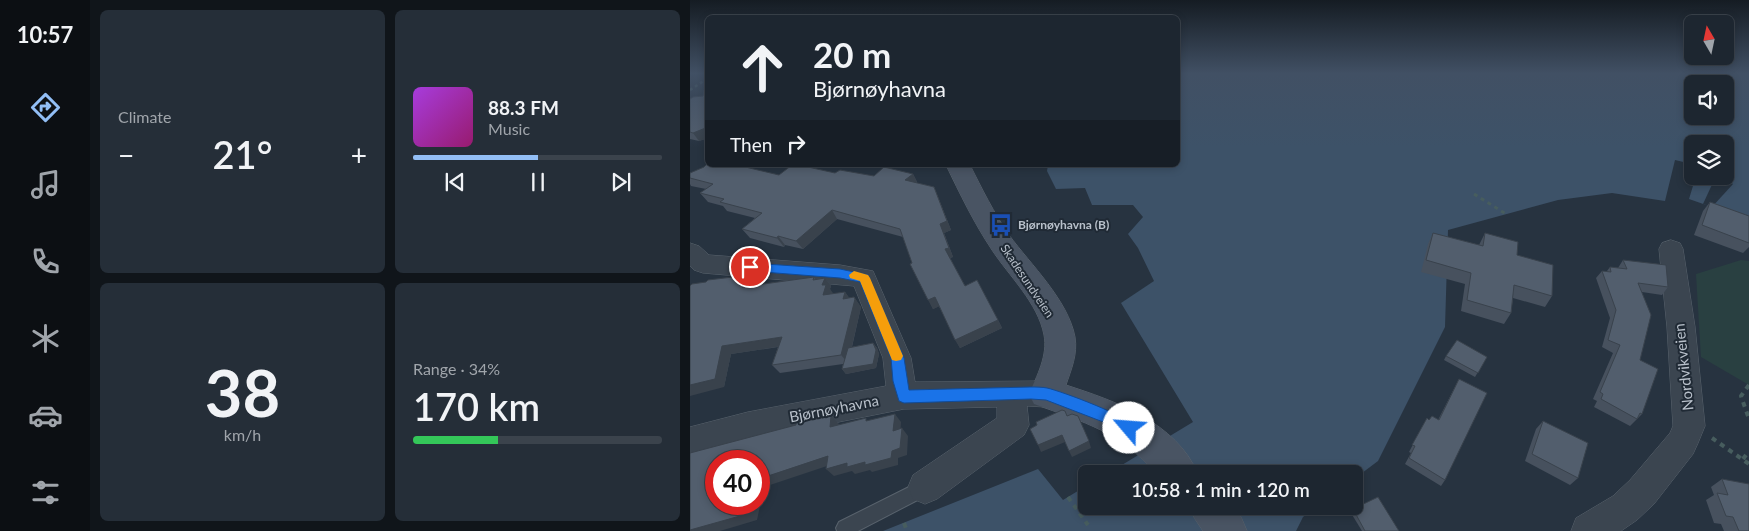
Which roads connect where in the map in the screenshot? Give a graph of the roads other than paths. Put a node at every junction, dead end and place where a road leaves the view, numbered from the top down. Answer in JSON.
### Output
{"nodes":[{"id":1,"x":959,"y":167,"type":"edge"},
{"id":2,"x":1672,"y":249,"type":"dead end"},
{"id":3,"x":690,"y":252,"type":"edge"},
{"id":4,"x":1011,"y":394,"type":"junction"},
{"id":5,"x":904,"y":396,"type":"junction"},
{"id":6,"x":1052,"y":396,"type":"junction"},
{"id":7,"x":690,"y":442,"type":"edge"},
{"id":8,"x":1172,"y":465,"type":"edge"},
{"id":9,"x":925,"y":487,"type":"joint"},
{"id":10,"x":1215,"y":515,"type":"edge"},
{"id":11,"x":846,"y":528,"type":"dead end"},
{"id":12,"x":1227,"y":531,"type":"edge"},
{"id":13,"x":1589,"y":531,"type":"edge"}],
"edges":[{"from":1,"to":6,"type":"street","name":"Skadesundveien"},
{"from":2,"to":13,"type":"street","name":"Nordvikveien"},
{"from":3,"to":5,"type":"street"},
{"from":4,"to":5,"type":"street","name":"Bjørnøyhavna"},
{"from":4,"to":6,"type":"street","name":"Bjørnøyhavna"},
{"from":4,"to":9,"type":"street"},
{"from":5,"to":7,"type":"street","name":"Bjørnøyhavna"},
{"from":6,"to":8,"type":"street"},
{"from":9,"to":11,"type":"lane"},
{"from":10,"to":12,"type":"street"}]}
